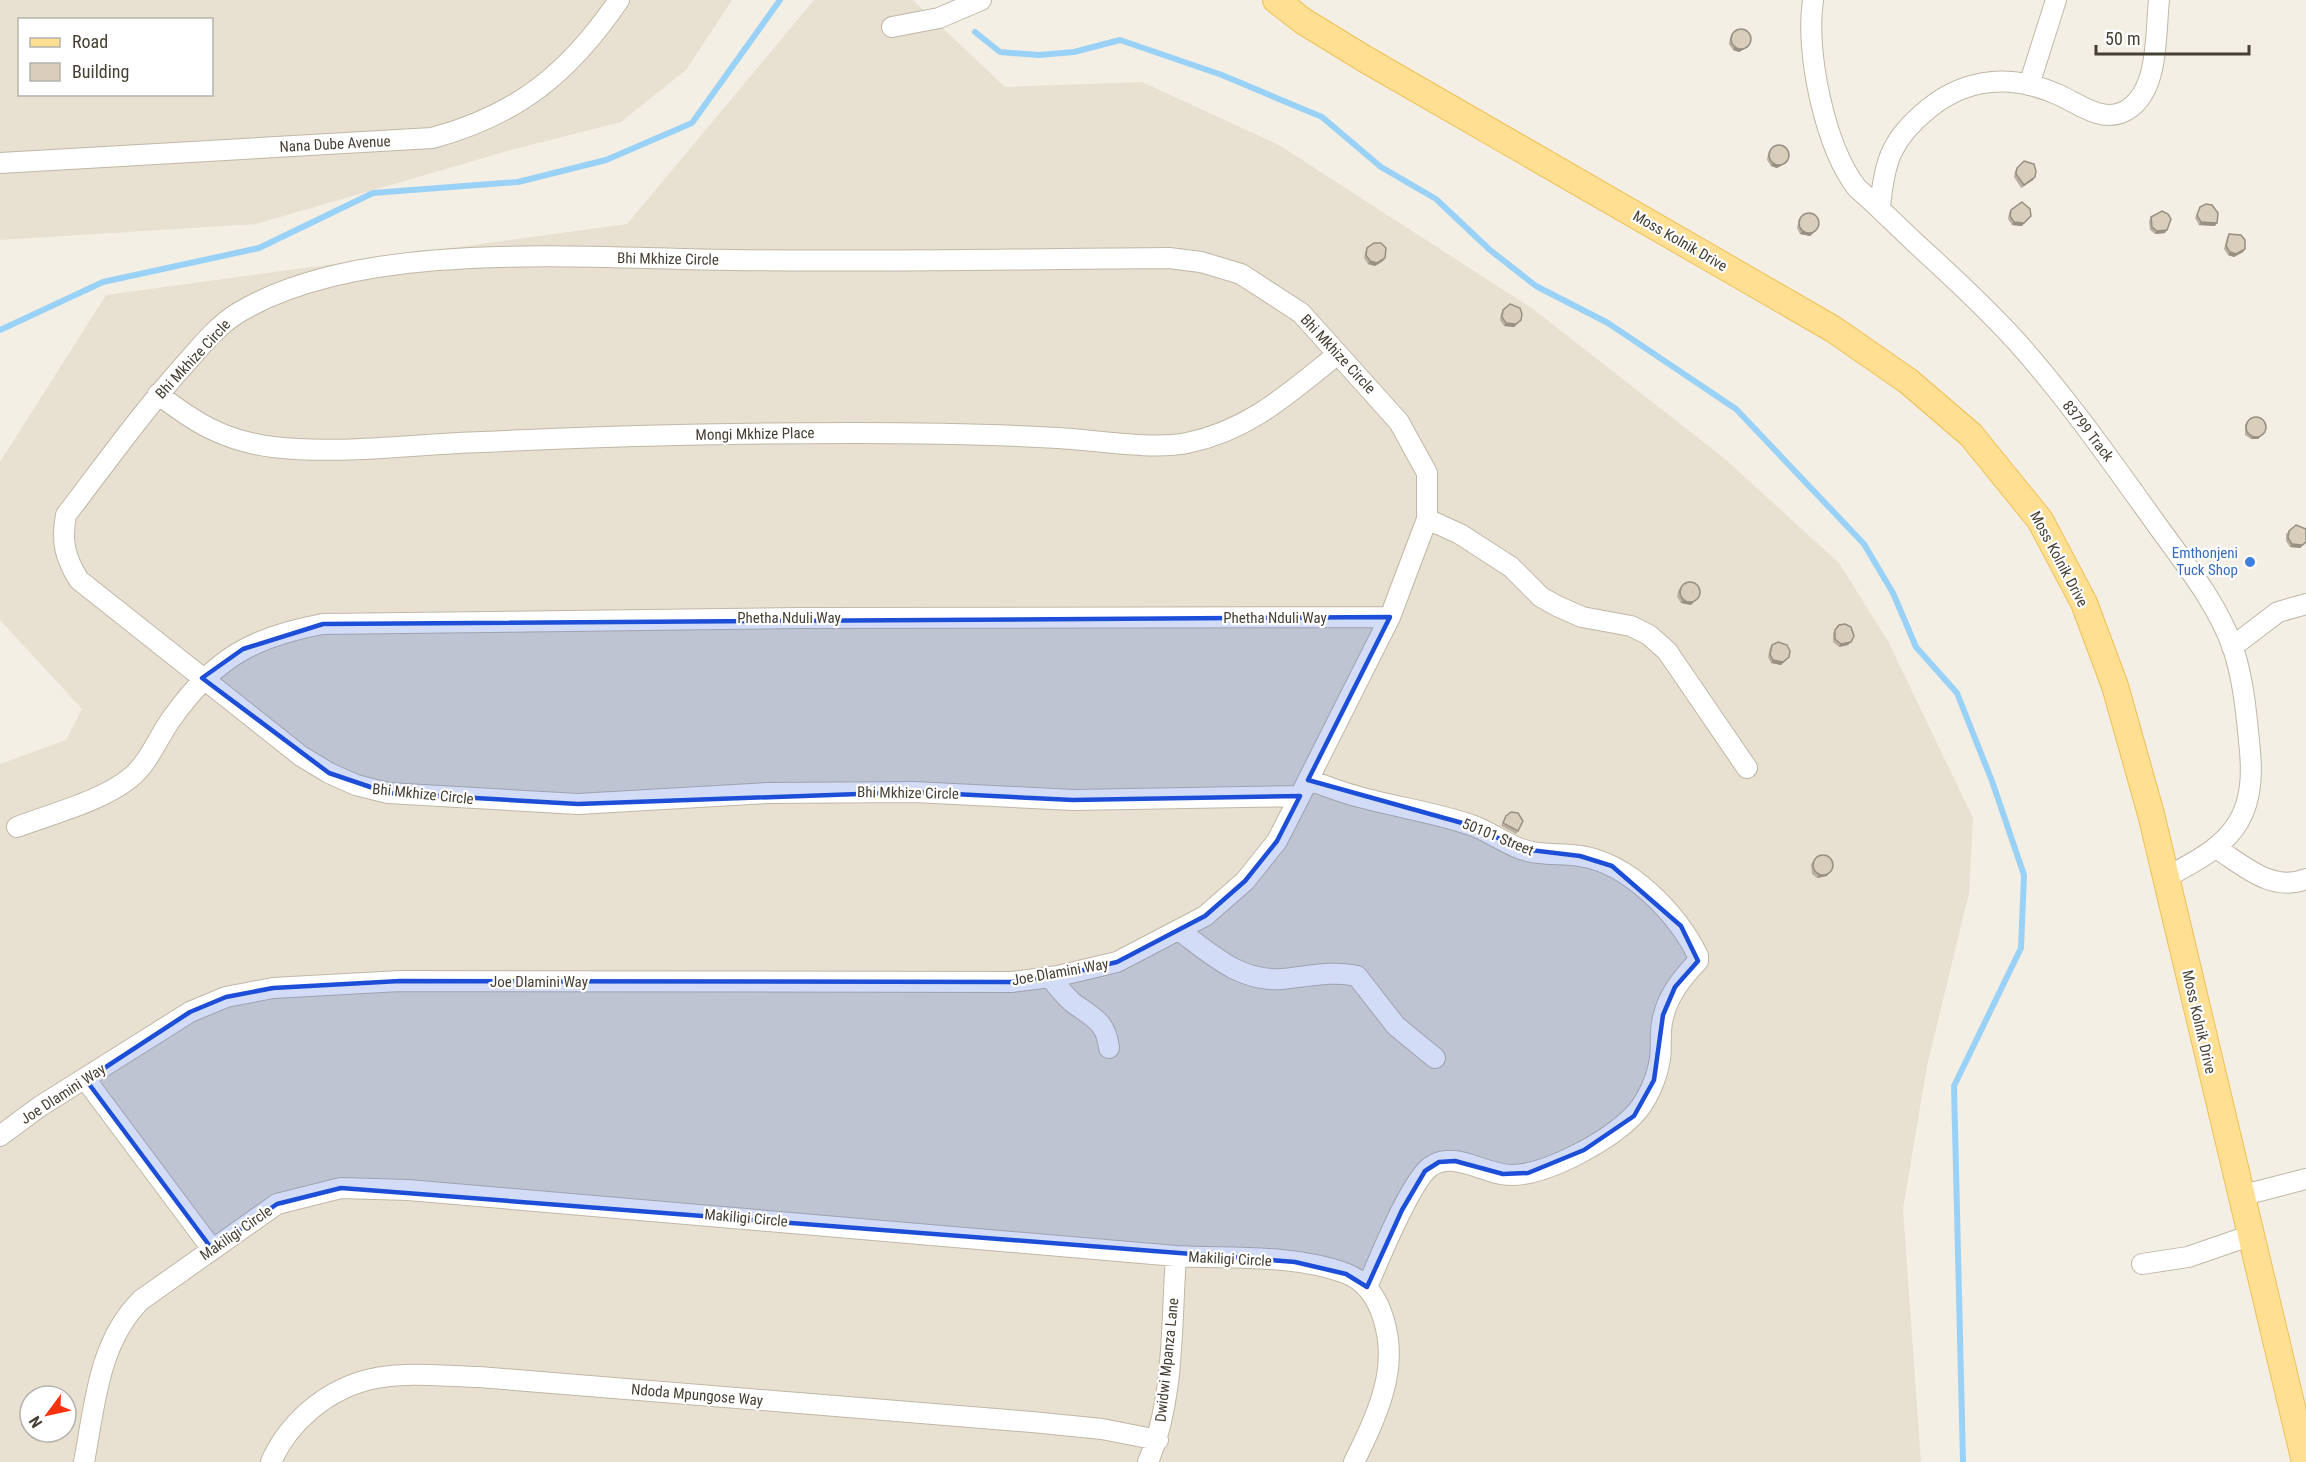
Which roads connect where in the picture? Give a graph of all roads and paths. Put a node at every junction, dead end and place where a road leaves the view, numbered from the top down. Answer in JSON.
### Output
{"nodes":[{"id":1,"x":619,"y":0,"type":"edge"},
{"id":2,"x":981,"y":0,"type":"edge"},
{"id":3,"x":1276,"y":0,"type":"edge"},
{"id":4,"x":1813,"y":0,"type":"edge"},
{"id":5,"x":2056,"y":0,"type":"edge"},
{"id":6,"x":2159,"y":0,"type":"edge"},
{"id":7,"x":892,"y":27,"type":"dead end"},
{"id":8,"x":2029,"y":85,"type":"junction"},
{"id":9,"x":0,"y":164,"type":"edge"},
{"id":10,"x":1880,"y":208,"type":"junction"},
{"id":11,"x":1338,"y":354,"type":"junction"},
{"id":12,"x":158,"y":394,"type":"junction"},
{"id":13,"x":1427,"y":519,"type":"junction"},
{"id":14,"x":2306,"y":604,"type":"edge"},
{"id":15,"x":1390,"y":617,"type":"junction"},
{"id":16,"x":2232,"y":647,"type":"junction"},
{"id":17,"x":202,"y":678,"type":"junction"},
{"id":18,"x":1747,"y":768,"type":"dead end"},
{"id":19,"x":1304,"y":788,"type":"junction"},
{"id":20,"x":16,"y":828,"type":"dead end"},
{"id":21,"x":2216,"y":848,"type":"junction"},
{"id":22,"x":2165,"y":878,"type":"junction"},
{"id":23,"x":2306,"y":879,"type":"edge"},
{"id":24,"x":1180,"y":931,"type":"junction"},
{"id":25,"x":1116,"y":962,"type":"joint"},
{"id":26,"x":1050,"y":977,"type":"junction"},
{"id":27,"x":1109,"y":1048,"type":"dead end"},
{"id":28,"x":1435,"y":1058,"type":"dead end"},
{"id":29,"x":86,"y":1080,"type":"junction"},
{"id":30,"x":0,"y":1136,"type":"edge"},
{"id":31,"x":2306,"y":1179,"type":"edge"},
{"id":32,"x":2240,"y":1196,"type":"junction"},
{"id":33,"x":2249,"y":1236,"type":"junction"},
{"id":34,"x":213,"y":1249,"type":"junction"},
{"id":35,"x":1176,"y":1256,"type":"junction"},
{"id":36,"x":2142,"y":1264,"type":"dead end"},
{"id":37,"x":1367,"y":1287,"type":"junction"},
{"id":38,"x":1158,"y":1440,"type":"junction"},
{"id":39,"x":84,"y":1462,"type":"edge"},
{"id":40,"x":271,"y":1462,"type":"edge"},
{"id":41,"x":1148,"y":1462,"type":"edge"},
{"id":42,"x":1354,"y":1462,"type":"edge"},
{"id":43,"x":2305,"y":1462,"type":"edge"}],
"edges":[{"from":1,"to":9,"type":"street","name":"Nana Dube Avenue"},
{"from":2,"to":7,"type":"street"},
{"from":3,"to":22,"type":"main road","name":"Moss Kolnik Drive"},
{"from":4,"to":10,"type":"street","name":"83799 Track"},
{"from":5,"to":8,"type":"street"},
{"from":6,"to":8,"type":"street"},
{"from":8,"to":10,"type":"street"},
{"from":10,"to":16,"type":"street","name":"83799 Track"},
{"from":11,"to":12,"type":"street","name":"Mongi Mkhize Place"},
{"from":11,"to":12,"type":"street","name":"Bhi Mkhize Circle"},
{"from":11,"to":13,"type":"street","name":"Bhi Mkhize Circle"},
{"from":12,"to":17,"type":"street","name":"Bhi Mkhize Circle"},
{"from":13,"to":15,"type":"street","name":"Bhi Mkhize Circle"},
{"from":13,"to":18,"type":"street"},
{"from":14,"to":16,"type":"street"},
{"from":15,"to":17,"type":"street","name":"Phetha Nduli Way"},
{"from":15,"to":19,"type":"street","name":"Bhi Mkhize Circle"},
{"from":16,"to":21,"type":"street","name":"83799 Track"},
{"from":17,"to":19,"type":"street","name":"Bhi Mkhize Circle"},
{"from":17,"to":20,"type":"street","name":"Phetha Nduli Way"},
{"from":19,"to":24,"type":"street","name":"Bhi Mkhize Circle"},
{"from":19,"to":37,"type":"street","name":"50101 Street"},
{"from":21,"to":22,"type":"street","name":"83799 Track"},
{"from":21,"to":23,"type":"street"},
{"from":22,"to":32,"type":"main road","name":"Moss Kolnik Drive"},
{"from":24,"to":25,"type":"street","name":"Bhi Mkhize Circle"},
{"from":24,"to":28,"type":"street"},
{"from":25,"to":26,"type":"street","name":"Joe Dlamini Way"},
{"from":26,"to":27,"type":"street"},
{"from":26,"to":29,"type":"street","name":"Joe Dlamini Way"},
{"from":29,"to":30,"type":"street","name":"Joe Dlamini Way"},
{"from":29,"to":34,"type":"street"},
{"from":31,"to":32,"type":"street"},
{"from":32,"to":33,"type":"main road","name":"Moss Kolnik Drive"},
{"from":33,"to":36,"type":"street"},
{"from":33,"to":43,"type":"main road","name":"Moss Kolnik Drive"},
{"from":34,"to":35,"type":"street","name":"Makiligi Circle"},
{"from":34,"to":39,"type":"street","name":"Makiligi Circle"},
{"from":35,"to":37,"type":"street","name":"Makiligi Circle"},
{"from":35,"to":38,"type":"street","name":"Dwidwi Mpanza Lane"},
{"from":37,"to":42,"type":"street"},
{"from":38,"to":40,"type":"street","name":"Ndoda Mpungose Way"},
{"from":38,"to":41,"type":"street","name":"Dwidwi Mpanza Lane"}]}
